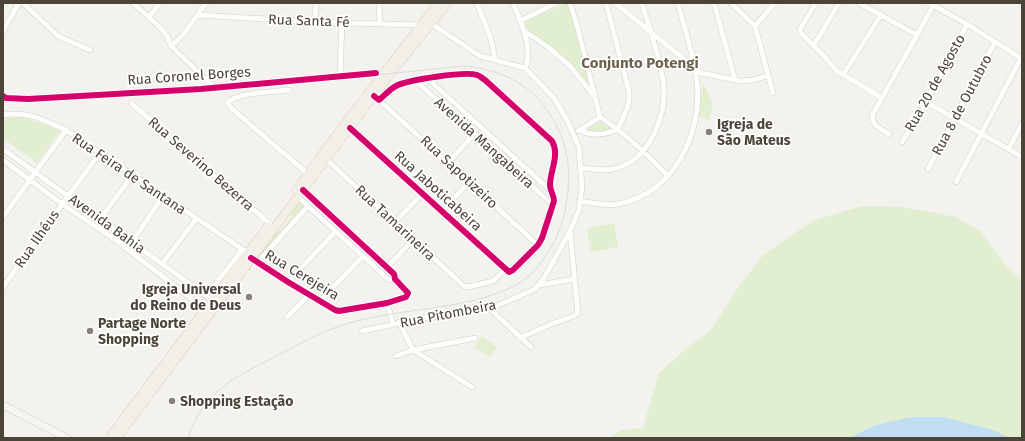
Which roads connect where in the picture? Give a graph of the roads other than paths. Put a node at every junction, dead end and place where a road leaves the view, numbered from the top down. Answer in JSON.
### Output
{"nodes":[{"id":1,"x":19,"y":3,"type":"edge"},
{"id":2,"x":23,"y":3,"type":"edge"},
{"id":3,"x":133,"y":3,"type":"edge"},
{"id":4,"x":160,"y":3,"type":"edge"},
{"id":5,"x":206,"y":3,"type":"edge"},
{"id":6,"x":316,"y":3,"type":"edge"},
{"id":7,"x":379,"y":3,"type":"edge"},
{"id":8,"x":447,"y":3,"type":"edge"},
{"id":9,"x":477,"y":3,"type":"edge"},
{"id":10,"x":513,"y":3,"type":"edge"},
{"id":11,"x":556,"y":3,"type":"edge"},
{"id":12,"x":570,"y":3,"type":"edge"},
{"id":13,"x":606,"y":3,"type":"edge"},
{"id":14,"x":615,"y":3,"type":"edge"},
{"id":15,"x":642,"y":3,"type":"edge"},
{"id":16,"x":678,"y":3,"type":"edge"},
{"id":17,"x":714,"y":3,"type":"edge"},
{"id":18,"x":731,"y":3,"type":"edge"},
{"id":19,"x":774,"y":3,"type":"edge"},
{"id":20,"x":816,"y":3,"type":"edge"},
{"id":21,"x":839,"y":3,"type":"edge"},
{"id":22,"x":859,"y":3,"type":"edge"},
{"id":23,"x":931,"y":4,"type":"edge"},
{"id":24,"x":437,"y":6,"type":"edge"},
{"id":25,"x":880,"y":15,"type":"junction"},
{"id":26,"x":197,"y":16,"type":"junction"},
{"id":27,"x":149,"y":17,"type":"junction"},
{"id":28,"x":520,"y":21,"type":"junction"},
{"id":29,"x":315,"y":22,"type":"junction"},
{"id":30,"x":342,"y":22,"type":"junction"},
{"id":31,"x":380,"y":24,"type":"junction"},
{"id":32,"x":432,"y":24,"type":"junction"},
{"id":33,"x":967,"y":24,"type":"junction"},
{"id":34,"x":420,"y":25,"type":"junction"},
{"id":35,"x":755,"y":26,"type":"junction"},
{"id":36,"x":523,"y":30,"type":"junction"},
{"id":37,"x":3,"y":31,"type":"edge"},
{"id":38,"x":650,"y":32,"type":"junction"},
{"id":39,"x":917,"y":35,"type":"junction"},
{"id":40,"x":995,"y":42,"type":"junction"},
{"id":41,"x":814,"y":45,"type":"junction"},
{"id":42,"x":171,"y":46,"type":"junction"},
{"id":43,"x":90,"y":50,"type":"dead end"},
{"id":44,"x":1022,"y":58,"type":"edge"},
{"id":45,"x":495,"y":60,"type":"junction"},
{"id":46,"x":525,"y":68,"type":"junction"},
{"id":47,"x":695,"y":68,"type":"junction"},
{"id":48,"x":376,"y":73,"type":"dead end"},
{"id":49,"x":843,"y":75,"type":"junction"},
{"id":50,"x":768,"y":76,"type":"junction"},
{"id":51,"x":340,"y":77,"type":"junction"},
{"id":52,"x":428,"y":78,"type":"junction"},
{"id":53,"x":735,"y":80,"type":"junction"},
{"id":54,"x":416,"y":81,"type":"junction"},
{"id":55,"x":214,"y":87,"type":"junction"},
{"id":56,"x":289,"y":90,"type":"dead end"},
{"id":57,"x":773,"y":93,"type":"dead end"},
{"id":58,"x":3,"y":96,"type":"edge"},
{"id":59,"x":377,"y":98,"type":"junction"},
{"id":60,"x":595,"y":98,"type":"junction"},
{"id":61,"x":882,"y":98,"type":"junction"},
{"id":62,"x":926,"y":102,"type":"junction"},
{"id":63,"x":131,"y":103,"type":"dead end"},
{"id":64,"x":3,"y":114,"type":"edge"},
{"id":65,"x":600,"y":117,"type":"junction"},
{"id":66,"x":955,"y":118,"type":"junction"},
{"id":67,"x":1022,"y":124,"type":"edge"},
{"id":68,"x":350,"y":128,"type":"junction"},
{"id":69,"x":618,"y":129,"type":"junction"},
{"id":70,"x":66,"y":130,"type":"junction"},
{"id":71,"x":580,"y":130,"type":"junction"},
{"id":72,"x":982,"y":133,"type":"junction"},
{"id":73,"x":474,"y":134,"type":"junction"},
{"id":74,"x":574,"y":134,"type":"junction"},
{"id":75,"x":889,"y":134,"type":"dead end"},
{"id":76,"x":902,"y":142,"type":"dead end"},
{"id":77,"x":1008,"y":148,"type":"junction"},
{"id":78,"x":3,"y":149,"type":"edge"},
{"id":79,"x":506,"y":150,"type":"junction"},
{"id":80,"x":644,"y":151,"type":"junction"},
{"id":81,"x":99,"y":154,"type":"junction"},
{"id":82,"x":499,"y":157,"type":"junction"},
{"id":83,"x":1022,"y":157,"type":"edge"},
{"id":84,"x":326,"y":159,"type":"junction"},
{"id":85,"x":3,"y":160,"type":"edge"},
{"id":86,"x":448,"y":163,"type":"junction"},
{"id":87,"x":581,"y":168,"type":"junction"},
{"id":88,"x":928,"y":169,"type":"dead end"},
{"id":89,"x":36,"y":172,"type":"junction"},
{"id":90,"x":308,"y":174,"type":"junction"},
{"id":91,"x":132,"y":176,"type":"junction"},
{"id":92,"x":668,"y":176,"type":"junction"},
{"id":93,"x":30,"y":180,"type":"junction"},
{"id":94,"x":469,"y":182,"type":"junction"},
{"id":95,"x":956,"y":182,"type":"dead end"},
{"id":96,"x":303,"y":190,"type":"junction"},
{"id":97,"x":551,"y":192,"type":"junction"},
{"id":98,"x":423,"y":193,"type":"junction"},
{"id":99,"x":68,"y":196,"type":"junction"},
{"id":100,"x":163,"y":196,"type":"junction"},
{"id":101,"x":298,"y":197,"type":"junction"},
{"id":102,"x":581,"y":201,"type":"junction"},
{"id":103,"x":62,"y":204,"type":"junction"},
{"id":104,"x":553,"y":205,"type":"junction"},
{"id":105,"x":308,"y":206,"type":"junction"},
{"id":106,"x":442,"y":211,"type":"junction"},
{"id":107,"x":3,"y":217,"type":"edge"},
{"id":108,"x":100,"y":219,"type":"junction"},
{"id":109,"x":196,"y":219,"type":"junction"},
{"id":110,"x":395,"y":222,"type":"junction"},
{"id":111,"x":270,"y":224,"type":"junction"},
{"id":112,"x":570,"y":231,"type":"junction"},
{"id":113,"x":335,"y":232,"type":"junction"},
{"id":114,"x":414,"y":239,"type":"junction"},
{"id":115,"x":132,"y":242,"type":"junction"},
{"id":116,"x":538,"y":245,"type":"junction"},
{"id":117,"x":250,"y":256,"type":"junction"},
{"id":118,"x":362,"y":256,"type":"junction"},
{"id":119,"x":162,"y":264,"type":"junction"},
{"id":120,"x":387,"y":267,"type":"junction"},
{"id":121,"x":507,"y":271,"type":"junction"},
{"id":122,"x":395,"y":279,"type":"junction"},
{"id":123,"x":574,"y":279,"type":"junction"},
{"id":124,"x":288,"y":282,"type":"junction"},
{"id":125,"x":540,"y":285,"type":"junction"},
{"id":126,"x":3,"y":286,"type":"edge"},
{"id":127,"x":309,"y":295,"type":"junction"},
{"id":128,"x":209,"y":298,"type":"junction"},
{"id":129,"x":319,"y":302,"type":"junction"},
{"id":130,"x":387,"y":303,"type":"junction"},
{"id":131,"x":490,"y":308,"type":"junction"},
{"id":132,"x":205,"y":309,"type":"junction"},
{"id":133,"x":287,"y":316,"type":"dead end"},
{"id":134,"x":399,"y":322,"type":"junction"},
{"id":135,"x":194,"y":324,"type":"junction"},
{"id":136,"x":393,"y":324,"type":"junction"},
{"id":137,"x":362,"y":331,"type":"dead end"},
{"id":138,"x":197,"y":334,"type":"junction"},
{"id":139,"x":474,"y":338,"type":"dead end"},
{"id":140,"x":520,"y":338,"type":"junction"},
{"id":141,"x":531,"y":347,"type":"dead end"},
{"id":142,"x":413,"y":350,"type":"junction"},
{"id":143,"x":183,"y":351,"type":"junction"},
{"id":144,"x":396,"y":356,"type":"dead end"},
{"id":145,"x":472,"y":387,"type":"dead end"},
{"id":146,"x":3,"y":404,"type":"edge"},
{"id":147,"x":67,"y":438,"type":"edge"},
{"id":148,"x":109,"y":438,"type":"edge"},
{"id":149,"x":117,"y":438,"type":"edge"}],
"edges":[{"from":1,"to":37,"type":"street"},
{"from":2,"to":43,"type":"street"},
{"from":3,"to":27,"type":"street"},
{"from":4,"to":27,"type":"street"},
{"from":5,"to":26,"type":"street"},
{"from":6,"to":29,"type":"street"},
{"from":7,"to":31,"type":"street"},
{"from":8,"to":24,"type":"main road"},
{"from":9,"to":45,"type":"street"},
{"from":10,"to":28,"type":"street"},
{"from":11,"to":28,"type":"street"},
{"from":12,"to":60,"type":"street"},
{"from":13,"to":69,"type":"street"},
{"from":14,"to":38,"type":"street"},
{"from":15,"to":38,"type":"street"},
{"from":16,"to":47,"type":"street"},
{"from":17,"to":53,"type":"street"},
{"from":18,"to":35,"type":"street"},
{"from":19,"to":35,"type":"street"},
{"from":20,"to":41,"type":"street"},
{"from":21,"to":41,"type":"street"},
{"from":22,"to":25,"type":"street"},
{"from":23,"to":33,"type":"street"},
{"from":23,"to":39,"type":"street"},
{"from":24,"to":32,"type":"main road"},
{"from":24,"to":34,"type":"main road"},
{"from":25,"to":39,"type":"street"},
{"from":25,"to":49,"type":"street"},
{"from":26,"to":29,"type":"street","name":"Rua Santa Fé"},
{"from":26,"to":42,"type":"street"},
{"from":27,"to":42,"type":"street"},
{"from":28,"to":36,"type":"street"},
{"from":29,"to":30,"type":"street","name":"Rua Santa Fé"},
{"from":30,"to":31,"type":"street","name":"Rua Santa Fé"},
{"from":30,"to":51,"type":"street"},
{"from":31,"to":34,"type":"street","name":"Rua Santa Fé"},
{"from":32,"to":45,"type":"street"},
{"from":32,"to":59,"type":"main road"},
{"from":33,"to":40,"type":"street"},
{"from":33,"to":62,"type":"street","name":"Rua 20 de Agosto"},
{"from":34,"to":90,"type":"main road"},
{"from":35,"to":50,"type":"street"},
{"from":36,"to":46,"type":"street"},
{"from":36,"to":60,"type":"street"},
{"from":38,"to":47,"type":"street"},
{"from":38,"to":80,"type":"street"},
{"from":39,"to":61,"type":"street"},
{"from":40,"to":44,"type":"street"},
{"from":40,"to":66,"type":"street","name":"Rua 8 de Outubro"},
{"from":41,"to":49,"type":"street"},
{"from":42,"to":55,"type":"street"},
{"from":44,"to":72,"type":"street"},
{"from":45,"to":46,"type":"street"},
{"from":46,"to":74,"type":"street"},
{"from":47,"to":53,"type":"street"},
{"from":47,"to":92,"type":"street"},
{"from":48,"to":51,"type":"street","name":"Rua Coronel Borges"},
{"from":49,"to":61,"type":"street"},
{"from":50,"to":53,"type":"street"},
{"from":50,"to":57,"type":"street"},
{"from":51,"to":55,"type":"street","name":"Rua Coronel Borges"},
{"from":52,"to":54,"type":"street"},
{"from":52,"to":79,"type":"street","name":"Avenida Mangabeira"},
{"from":52,"to":97,"type":"street"},
{"from":54,"to":59,"type":"street"},
{"from":54,"to":73,"type":"street","name":"Avenida Mangabeira"},
{"from":55,"to":58,"type":"street","name":"Rua Coronel Borges"},
{"from":56,"to":90,"type":"street"},
{"from":59,"to":68,"type":"main road"},
{"from":59,"to":86,"type":"street","name":"Rua Sapotizeiro"},
{"from":60,"to":65,"type":"street"},
{"from":61,"to":75,"type":"street"},
{"from":62,"to":66,"type":"street"},
{"from":62,"to":76,"type":"street","name":"Rua 20 de Agosto"},
{"from":63,"to":111,"type":"street","name":"Rua Severino Bezerra"},
{"from":64,"to":70,"type":"street","name":"Rua Feira de Santana"},
{"from":65,"to":69,"type":"street"},
{"from":65,"to":71,"type":"street"},
{"from":66,"to":72,"type":"street"},
{"from":66,"to":88,"type":"street","name":"Rua 8 de Outubro"},
{"from":67,"to":77,"type":"street"},
{"from":68,"to":84,"type":"main road"},
{"from":68,"to":98,"type":"street","name":"Rua Jaboticabeira"},
{"from":69,"to":71,"type":"street"},
{"from":69,"to":80,"type":"street"},
{"from":70,"to":81,"type":"street","name":"Rua Feira de Santana"},
{"from":70,"to":89,"type":"street"},
{"from":71,"to":74,"type":"street"},
{"from":72,"to":77,"type":"street"},
{"from":72,"to":95,"type":"street"},
{"from":73,"to":82,"type":"street","name":"Avenida Mangabeira"},
{"from":73,"to":86,"type":"street"},
{"from":74,"to":87,"type":"street"},
{"from":77,"to":83,"type":"street"},
{"from":78,"to":89,"type":"street","name":"Avenida Bahia"},
{"from":79,"to":82,"type":"street"},
{"from":79,"to":97,"type":"street","name":"Avenida Mangabeira"},
{"from":80,"to":87,"type":"street"},
{"from":80,"to":92,"type":"street"},
{"from":81,"to":91,"type":"street","name":"Rua Feira de Santana"},
{"from":81,"to":99,"type":"street","name":"Rua Ilhéus"},
{"from":82,"to":104,"type":"street","name":"Avenida Mangabeira"},
{"from":84,"to":96,"type":"main road"},
{"from":84,"to":110,"type":"street","name":"Rua Tamarineira"},
{"from":85,"to":93,"type":"street","name":"Avenida Bahia"},
{"from":86,"to":94,"type":"street","name":"Rua Sapotizeiro"},
{"from":87,"to":102,"type":"street"},
{"from":89,"to":93,"type":"street"},
{"from":89,"to":99,"type":"street","name":"Avenida Bahia"},
{"from":90,"to":111,"type":"main road"},
{"from":91,"to":100,"type":"street","name":"Rua Feira de Santana"},
{"from":91,"to":108,"type":"street"},
{"from":92,"to":102,"type":"street"},
{"from":93,"to":103,"type":"street","name":"Avenida Bahia"},
{"from":93,"to":107,"type":"street"},
{"from":94,"to":106,"type":"street"},
{"from":94,"to":116,"type":"street","name":"Rua Sapotizeiro"},
{"from":96,"to":101,"type":"main road"},
{"from":96,"to":120,"type":"street"},
{"from":97,"to":104,"type":"street"},
{"from":98,"to":106,"type":"street","name":"Rua Jaboticabeira"},
{"from":98,"to":110,"type":"street"},
{"from":99,"to":103,"type":"street","name":"Rua Ilhéus"},
{"from":99,"to":108,"type":"street","name":"Avenida Bahia"},
{"from":100,"to":109,"type":"street","name":"Rua Feira de Santana"},
{"from":100,"to":115,"type":"street"},
{"from":101,"to":105,"type":"street"},
{"from":101,"to":117,"type":"main road"},
{"from":102,"to":112,"type":"street"},
{"from":103,"to":126,"type":"street","name":"Rua Ilhéus"},
{"from":103,"to":132,"type":"street","name":"Avenida Bahia"},
{"from":104,"to":116,"type":"street"},
{"from":105,"to":113,"type":"street"},
{"from":105,"to":117,"type":"street"},
{"from":106,"to":121,"type":"street","name":"Rua Jaboticabeira"},
{"from":108,"to":115,"type":"street","name":"Avenida Bahia"},
{"from":109,"to":117,"type":"street","name":"Rua Feira de Santana"},
{"from":109,"to":119,"type":"street"},
{"from":110,"to":114,"type":"street","name":"Rua Tamarineira"},
{"from":111,"to":117,"type":"main road"},
{"from":112,"to":123,"type":"street"},
{"from":112,"to":125,"type":"street"},
{"from":113,"to":118,"type":"street"},
{"from":113,"to":124,"type":"street"},
{"from":114,"to":120,"type":"street"},
{"from":114,"to":121,"type":"street","name":"Rua Tamarineira"},
{"from":115,"to":119,"type":"street","name":"Avenida Bahia"},
{"from":116,"to":121,"type":"street"},
{"from":117,"to":124,"type":"street","name":"Rua Cerejeira"},
{"from":117,"to":128,"type":"main road"},
{"from":117,"to":138,"type":"main road"},
{"from":118,"to":122,"type":"street"},
{"from":118,"to":129,"type":"street"},
{"from":119,"to":128,"type":"street","name":"Avenida Bahia"},
{"from":120,"to":122,"type":"street"},
{"from":122,"to":130,"type":"street","name":"Rua Cerejeira"},
{"from":123,"to":125,"type":"street","name":"Rua Pitombeira"},
{"from":123,"to":140,"type":"street"},
{"from":124,"to":127,"type":"street","name":"Rua Cerejeira"},
{"from":125,"to":131,"type":"street","name":"Rua Pitombeira"},
{"from":127,"to":129,"type":"street","name":"Rua Cerejeira"},
{"from":127,"to":133,"type":"street"},
{"from":128,"to":132,"type":"main road"},
{"from":128,"to":138,"type":"main road"},
{"from":129,"to":130,"type":"street","name":"Rua Cerejeira"},
{"from":130,"to":136,"type":"street"},
{"from":131,"to":134,"type":"street","name":"Rua Pitombeira"},
{"from":131,"to":140,"type":"street"},
{"from":132,"to":135,"type":"main road"},
{"from":134,"to":136,"type":"street","name":"Rua Pitombeira"},
{"from":134,"to":142,"type":"street"},
{"from":135,"to":143,"type":"main road"},
{"from":135,"to":148,"type":"main road"},
{"from":136,"to":137,"type":"street","name":"Rua Pitombeira"},
{"from":138,"to":143,"type":"main road"},
{"from":139,"to":142,"type":"street"},
{"from":140,"to":141,"type":"street"},
{"from":142,"to":144,"type":"street"},
{"from":142,"to":145,"type":"street"},
{"from":143,"to":149,"type":"main road"},
{"from":146,"to":147,"type":"main road"}]}
